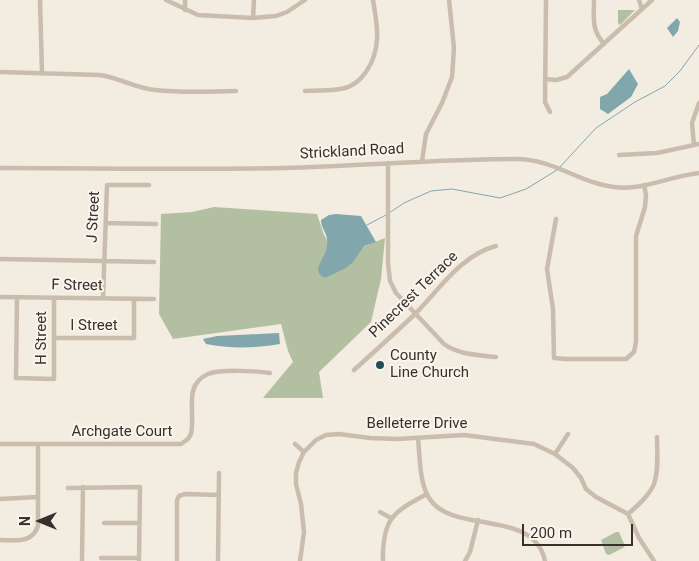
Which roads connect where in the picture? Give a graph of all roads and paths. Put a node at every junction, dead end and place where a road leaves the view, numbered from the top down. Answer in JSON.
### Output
{"nodes":[{"id":1,"x":40,"y":0,"type":"edge"},
{"id":2,"x":166,"y":0,"type":"edge"},
{"id":3,"x":185,"y":0,"type":"edge"},
{"id":4,"x":254,"y":0,"type":"edge"},
{"id":5,"x":306,"y":0,"type":"edge"},
{"id":6,"x":373,"y":0,"type":"edge"},
{"id":7,"x":449,"y":0,"type":"edge"},
{"id":8,"x":546,"y":0,"type":"edge"},
{"id":9,"x":594,"y":0,"type":"edge"},
{"id":10,"x":639,"y":0,"type":"edge"},
{"id":11,"x":652,"y":0,"type":"edge"},
{"id":12,"x":642,"y":9,"type":"junction"},
{"id":13,"x":185,"y":10,"type":"junction"},
{"id":14,"x":253,"y":18,"type":"junction"},
{"id":15,"x":604,"y":44,"type":"junction"},
{"id":16,"x":0,"y":72,"type":"edge"},
{"id":17,"x":42,"y":73,"type":"junction"},
{"id":18,"x":545,"y":79,"type":"junction"},
{"id":19,"x":305,"y":91,"type":"dead end"},
{"id":20,"x":236,"y":92,"type":"dead end"},
{"id":21,"x":699,"y":103,"type":"edge"},
{"id":22,"x":550,"y":112,"type":"dead end"},
{"id":23,"x":696,"y":144,"type":"edge"},
{"id":24,"x":619,"y":155,"type":"dead end"},
{"id":25,"x":422,"y":161,"type":"junction"},
{"id":26,"x":388,"y":163,"type":"junction"},
{"id":27,"x":0,"y":168,"type":"edge"},
{"id":28,"x":699,"y":173,"type":"edge"},
{"id":29,"x":149,"y":184,"type":"dead end"},
{"id":30,"x":644,"y":185,"type":"junction"},
{"id":31,"x":556,"y":220,"type":"dead end"},
{"id":32,"x":106,"y":223,"type":"junction"},
{"id":33,"x":156,"y":224,"type":"dead end"},
{"id":34,"x":496,"y":246,"type":"dead end"},
{"id":35,"x":0,"y":259,"type":"edge"},
{"id":36,"x":104,"y":262,"type":"junction"},
{"id":37,"x":154,"y":262,"type":"dead end"},
{"id":38,"x":0,"y":297,"type":"edge"},
{"id":39,"x":17,"y":297,"type":"junction"},
{"id":40,"x":54,"y":298,"type":"junction"},
{"id":41,"x":103,"y":298,"type":"junction"},
{"id":42,"x":154,"y":299,"type":"dead end"},
{"id":43,"x":134,"y":300,"type":"junction"},
{"id":44,"x":415,"y":314,"type":"junction"},
{"id":45,"x":55,"y":338,"type":"junction"},
{"id":46,"x":496,"y":357,"type":"dead end"},
{"id":47,"x":354,"y":370,"type":"dead end"},
{"id":48,"x":270,"y":373,"type":"dead end"},
{"id":49,"x":568,"y":434,"type":"dead end"},
{"id":50,"x":657,"y":437,"type":"dead end"},
{"id":51,"x":418,"y":438,"type":"junction"},
{"id":52,"x":0,"y":444,"type":"edge"},
{"id":53,"x":294,"y":444,"type":"dead end"},
{"id":54,"x":38,"y":445,"type":"junction"},
{"id":55,"x":304,"y":452,"type":"junction"},
{"id":56,"x":555,"y":454,"type":"junction"},
{"id":57,"x":219,"y":472,"type":"dead end"},
{"id":58,"x":83,"y":487,"type":"junction"},
{"id":59,"x":68,"y":488,"type":"dead end"},
{"id":60,"x":428,"y":494,"type":"junction"},
{"id":61,"x":219,"y":495,"type":"junction"},
{"id":62,"x":38,"y":498,"type":"junction"},
{"id":63,"x":0,"y":499,"type":"edge"},
{"id":64,"x":380,"y":512,"type":"dead end"},
{"id":65,"x":628,"y":514,"type":"junction"},
{"id":66,"x":391,"y":518,"type":"junction"},
{"id":67,"x":478,"y":520,"type":"junction"},
{"id":68,"x":104,"y":522,"type":"dead end"},
{"id":69,"x":139,"y":523,"type":"junction"},
{"id":70,"x":0,"y":540,"type":"edge"},
{"id":71,"x":101,"y":558,"type":"dead end"},
{"id":72,"x":139,"y":559,"type":"edge"},
{"id":73,"x":82,"y":561,"type":"edge"},
{"id":74,"x":177,"y":561,"type":"edge"},
{"id":75,"x":218,"y":561,"type":"edge"},
{"id":76,"x":300,"y":561,"type":"edge"},
{"id":77,"x":383,"y":561,"type":"edge"},
{"id":78,"x":465,"y":561,"type":"edge"},
{"id":79,"x":545,"y":561,"type":"edge"},
{"id":80,"x":654,"y":561,"type":"edge"}],
"edges":[{"from":1,"to":17,"type":"street"},
{"from":2,"to":13,"type":"street"},
{"from":3,"to":13,"type":"street"},
{"from":4,"to":14,"type":"street"},
{"from":5,"to":14,"type":"street"},
{"from":6,"to":19,"type":"street"},
{"from":7,"to":25,"type":"street"},
{"from":8,"to":18,"type":"street"},
{"from":9,"to":15,"type":"street"},
{"from":10,"to":12,"type":"street"},
{"from":11,"to":12,"type":"street"},
{"from":12,"to":15,"type":"street"},
{"from":13,"to":14,"type":"street"},
{"from":15,"to":18,"type":"street"},
{"from":16,"to":17,"type":"street"},
{"from":17,"to":20,"type":"street"},
{"from":18,"to":22,"type":"street"},
{"from":21,"to":23,"type":"street"},
{"from":23,"to":24,"type":"street"},
{"from":25,"to":26,"type":"street","name":"Strickland Road"},
{"from":25,"to":30,"type":"street","name":"Strickland Road"},
{"from":26,"to":27,"type":"street","name":"Strickland Road"},
{"from":26,"to":44,"type":"street"},
{"from":28,"to":30,"type":"street","name":"Strickland Road"},
{"from":29,"to":32,"type":"street","name":"J Street"},
{"from":30,"to":31,"type":"street"},
{"from":32,"to":33,"type":"street"},
{"from":32,"to":36,"type":"street","name":"J Street"},
{"from":34,"to":44,"type":"street","name":"Pinecrest Terrace"},
{"from":35,"to":36,"type":"street","name":"F Street"},
{"from":36,"to":37,"type":"street","name":"F Street"},
{"from":36,"to":41,"type":"street","name":"I Street"},
{"from":38,"to":39,"type":"street","name":"F Street"},
{"from":39,"to":40,"type":"street","name":"F Street"},
{"from":39,"to":45,"type":"street","name":"H Street"},
{"from":40,"to":41,"type":"street","name":"F Street"},
{"from":40,"to":45,"type":"street","name":"H Street"},
{"from":41,"to":43,"type":"street","name":"F Street"},
{"from":42,"to":43,"type":"street","name":"F Street"},
{"from":43,"to":45,"type":"street","name":"I Street"},
{"from":44,"to":46,"type":"street"},
{"from":44,"to":47,"type":"street","name":"Pinecrest Terrace"},
{"from":48,"to":54,"type":"street","name":"Archgate Court"},
{"from":49,"to":56,"type":"street"},
{"from":50,"to":65,"type":"street"},
{"from":51,"to":55,"type":"street","name":"Belleterre Drive"},
{"from":51,"to":56,"type":"street","name":"Belleterre Drive"},
{"from":51,"to":60,"type":"street"},
{"from":52,"to":54,"type":"street","name":"Archgate Court"},
{"from":53,"to":55,"type":"street"},
{"from":54,"to":62,"type":"street"},
{"from":55,"to":76,"type":"street"},
{"from":56,"to":65,"type":"street","name":"Belleterre Drive"},
{"from":57,"to":61,"type":"street"},
{"from":58,"to":59,"type":"street"},
{"from":58,"to":69,"type":"street"},
{"from":58,"to":73,"type":"street"},
{"from":60,"to":66,"type":"street"},
{"from":60,"to":67,"type":"street"},
{"from":61,"to":74,"type":"street"},
{"from":61,"to":75,"type":"street"},
{"from":62,"to":63,"type":"street"},
{"from":62,"to":70,"type":"street"},
{"from":64,"to":66,"type":"street"},
{"from":65,"to":80,"type":"street"},
{"from":66,"to":77,"type":"street"},
{"from":67,"to":78,"type":"street"},
{"from":67,"to":79,"type":"street"},
{"from":68,"to":69,"type":"street"},
{"from":69,"to":72,"type":"street"},
{"from":71,"to":72,"type":"street"}]}
